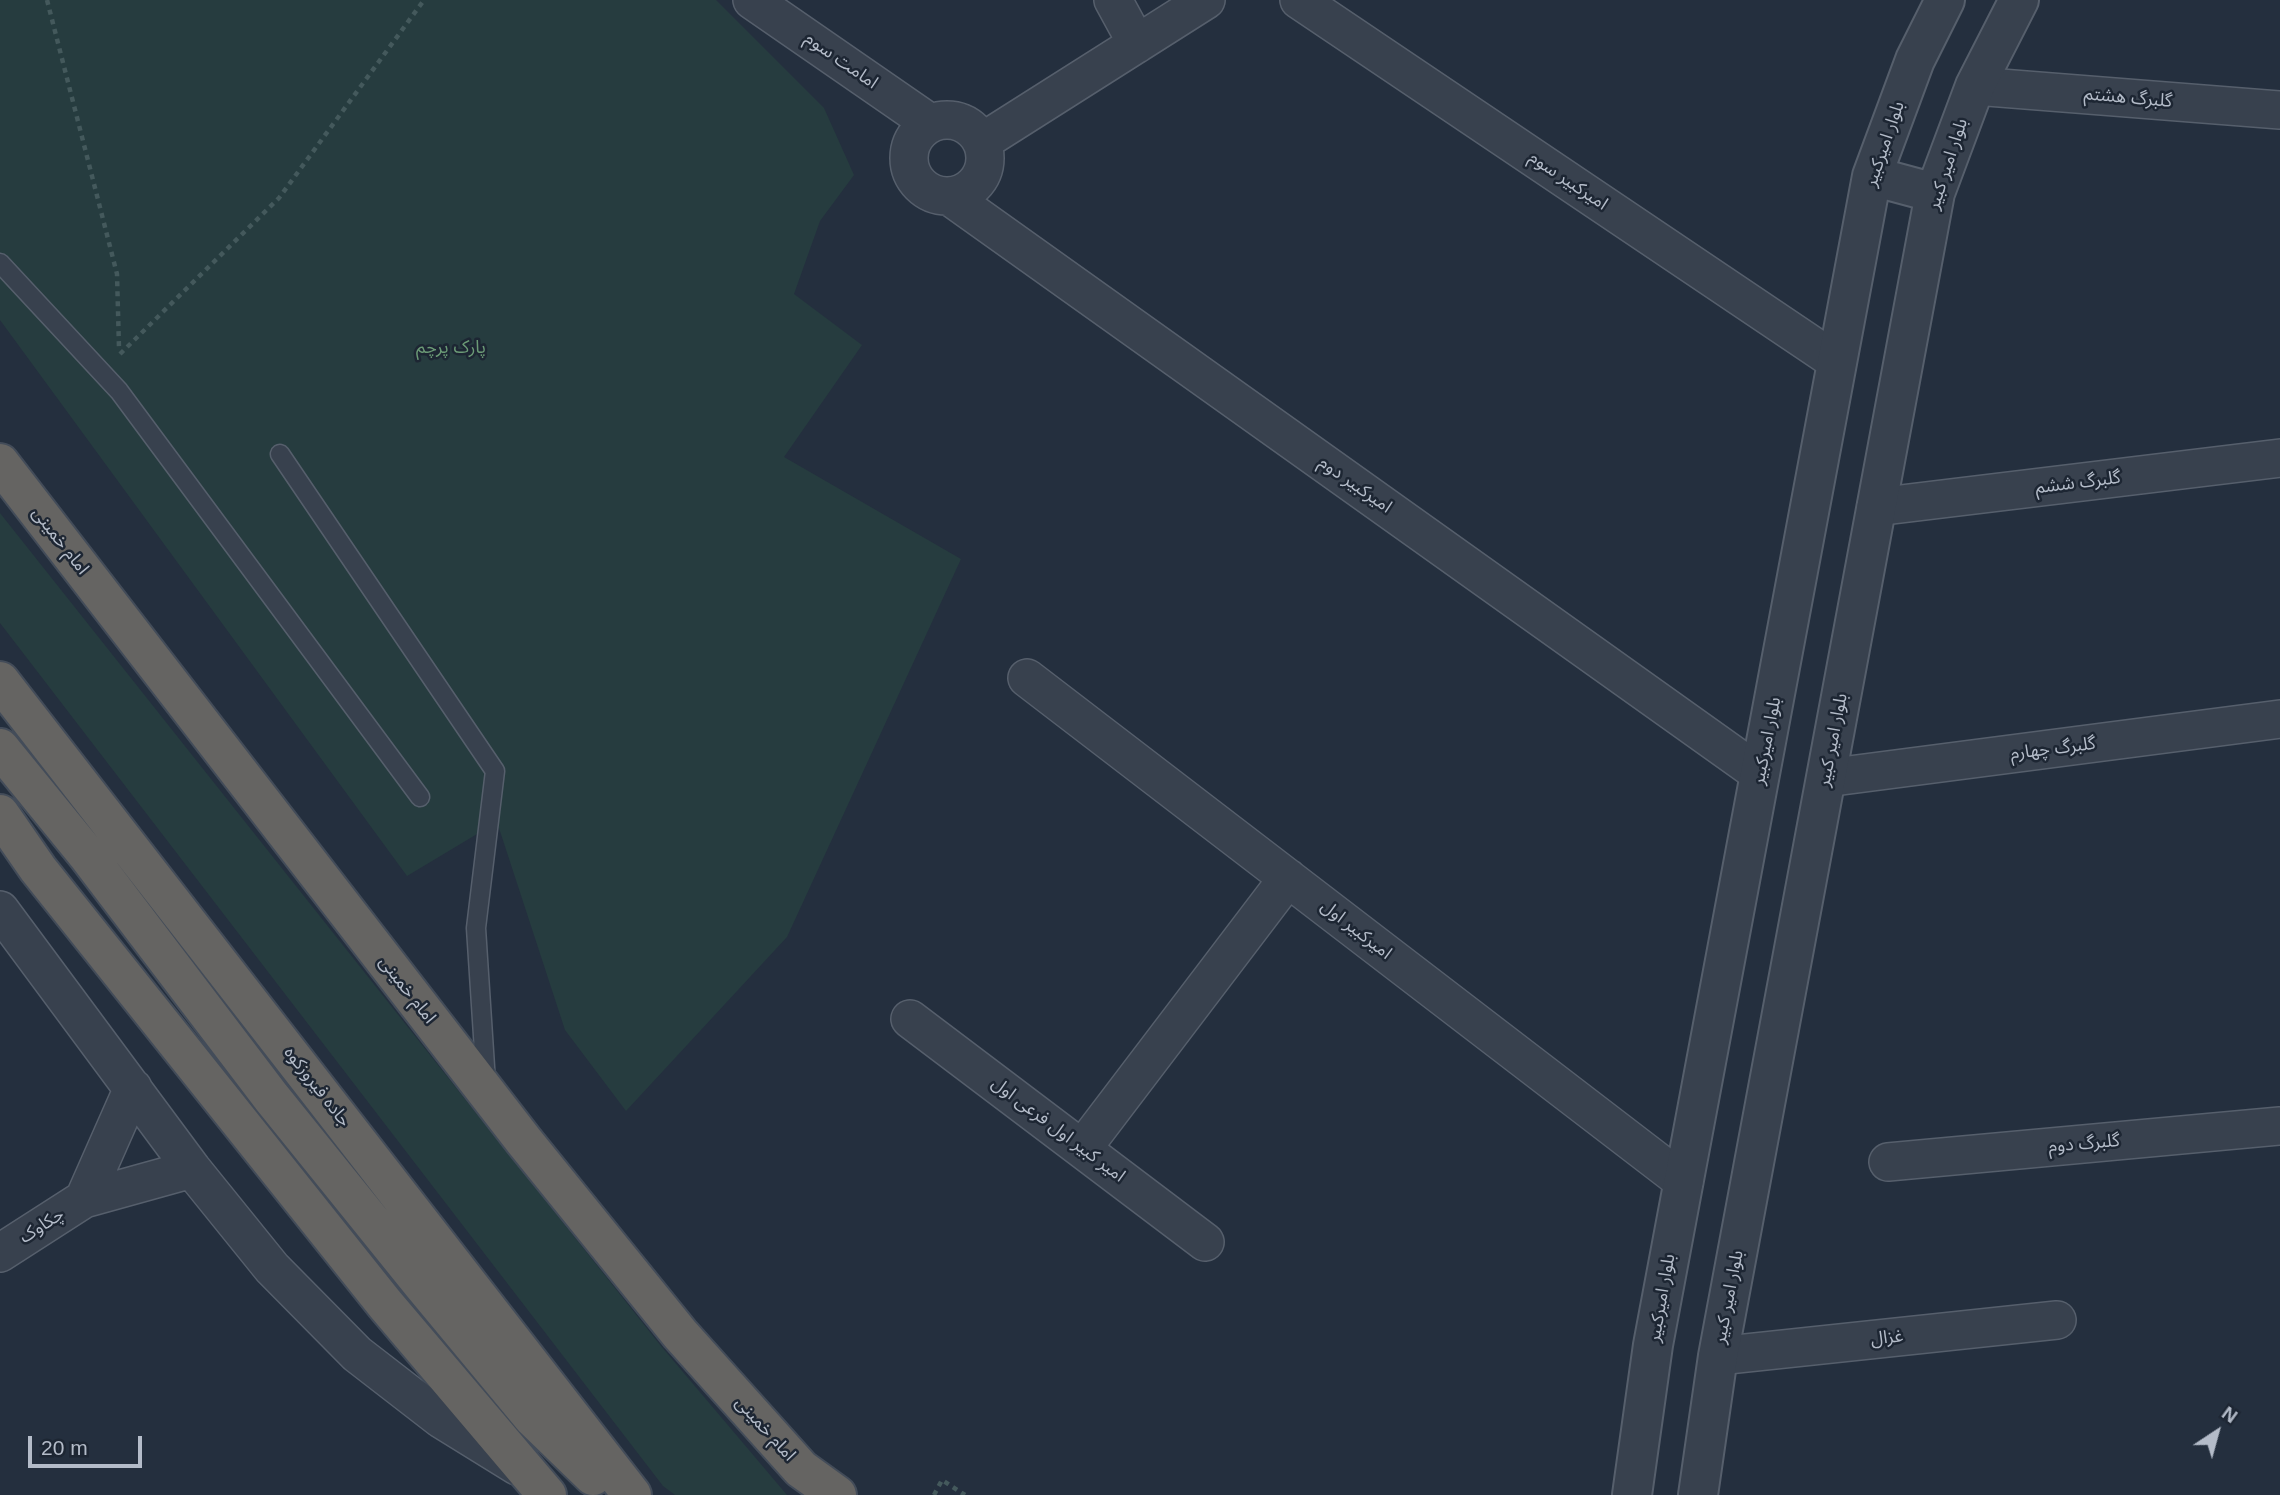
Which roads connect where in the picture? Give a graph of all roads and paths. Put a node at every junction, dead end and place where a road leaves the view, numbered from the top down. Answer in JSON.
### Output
{"nodes":[{"id":1,"x":47,"y":0,"type":"edge"},
{"id":2,"x":424,"y":0,"type":"edge"},
{"id":3,"x":752,"y":0,"type":"edge"},
{"id":4,"x":1113,"y":0,"type":"edge"},
{"id":5,"x":1206,"y":0,"type":"edge"},
{"id":6,"x":1298,"y":0,"type":"edge"},
{"id":7,"x":2019,"y":0,"type":"edge"},
{"id":8,"x":1936,"y":4,"type":"edge"},
{"id":9,"x":1138,"y":44,"type":"junction"},
{"id":10,"x":1975,"y":86,"type":"junction"},
{"id":11,"x":2280,"y":110,"type":"edge"},
{"id":12,"x":930,"y":123,"type":"junction"},
{"id":13,"x":982,"y":142,"type":"junction"},
{"id":14,"x":1872,"y":176,"type":"junction"},
{"id":15,"x":1936,"y":193,"type":"junction"},
{"id":16,"x":949,"y":196,"type":"junction"},
{"id":17,"x":0,"y":263,"type":"edge"},
{"id":18,"x":1837,"y":362,"type":"junction"},
{"id":19,"x":280,"y":454,"type":"dead end"},
{"id":20,"x":2280,"y":458,"type":"edge"},
{"id":21,"x":0,"y":463,"type":"edge"},
{"id":22,"x":1876,"y":507,"type":"junction"},
{"id":23,"x":1027,"y":678,"type":"dead end"},
{"id":24,"x":0,"y":681,"type":"edge"},
{"id":25,"x":2280,"y":719,"type":"edge"},
{"id":26,"x":0,"y":748,"type":"edge"},
{"id":27,"x":1760,"y":775,"type":"junction"},
{"id":28,"x":1826,"y":778,"type":"junction"},
{"id":29,"x":420,"y":797,"type":"dead end"},
{"id":30,"x":0,"y":814,"type":"edge"},
{"id":31,"x":1288,"y":878,"type":"junction"},
{"id":32,"x":0,"y":910,"type":"edge"},
{"id":33,"x":910,"y":1019,"type":"dead end"},
{"id":34,"x":132,"y":1088,"type":"junction"},
{"id":35,"x":487,"y":1093,"type":"junction"},
{"id":36,"x":2280,"y":1126,"type":"edge"},
{"id":37,"x":1082,"y":1149,"type":"junction"},
{"id":38,"x":1888,"y":1162,"type":"dead end"},
{"id":39,"x":192,"y":1169,"type":"junction"},
{"id":40,"x":1684,"y":1182,"type":"junction"},
{"id":41,"x":84,"y":1199,"type":"junction"},
{"id":42,"x":1205,"y":1242,"type":"dead end"},
{"id":43,"x":0,"y":1253,"type":"edge"},
{"id":44,"x":2057,"y":1320,"type":"dead end"},
{"id":45,"x":1718,"y":1356,"type":"junction"},
{"id":46,"x":536,"y":1483,"type":"edge"},
{"id":47,"x":614,"y":1495,"type":"edge"},
{"id":48,"x":632,"y":1495,"type":"edge"},
{"id":49,"x":837,"y":1495,"type":"edge"},
{"id":50,"x":934,"y":1495,"type":"edge"},
{"id":51,"x":965,"y":1495,"type":"edge"},
{"id":52,"x":1632,"y":1495,"type":"edge"},
{"id":53,"x":1698,"y":1495,"type":"edge"}],
"edges":[{"from":1,"to":2,"type":"path"},
{"from":3,"to":12,"type":"street","name":"امامت سوم"},
{"from":4,"to":9,"type":"street"},
{"from":5,"to":9,"type":"street"},
{"from":6,"to":18,"type":"street","name":"امیرکبیر سوم"},
{"from":7,"to":10,"type":"street","name":"بلوار امیر کبیر"},
{"from":8,"to":14,"type":"street","name":"بلوار امیرکبیر"},
{"from":9,"to":13,"type":"street"},
{"from":10,"to":11,"type":"street","name":"گلبرگ هشتم"},
{"from":10,"to":15,"type":"street","name":"بلوار امیر کبیر"},
{"from":12,"to":13,"type":"street"},
{"from":12,"to":16,"type":"street"},
{"from":13,"to":16,"type":"street"},
{"from":14,"to":15,"type":"street"},
{"from":14,"to":18,"type":"street","name":"بلوار امیرکبیر"},
{"from":15,"to":22,"type":"street","name":"بلوار امیر کبیر"},
{"from":16,"to":27,"type":"street","name":"امیرکبیر دوم"},
{"from":17,"to":29,"type":"lane"},
{"from":18,"to":27,"type":"street","name":"بلوار امیرکبیر"},
{"from":19,"to":35,"type":"lane"},
{"from":20,"to":22,"type":"street","name":"گلبرگ ششم"},
{"from":21,"to":35,"type":"highway","name":"امام خمینی"},
{"from":22,"to":28,"type":"street","name":"بلوار امیر کبیر"},
{"from":23,"to":31,"type":"street","name":"امیرکبیر اول"},
{"from":24,"to":48,"type":"highway","name":"جاده فیروزکوه"},
{"from":25,"to":28,"type":"street","name":"گلبرگ چهارم"},
{"from":26,"to":47,"type":"highway"},
{"from":27,"to":40,"type":"street","name":"بلوار امیرکبیر"},
{"from":28,"to":45,"type":"street","name":"بلوار امیر کبیر"},
{"from":30,"to":46,"type":"highway"},
{"from":31,"to":37,"type":"street"},
{"from":31,"to":40,"type":"street","name":"امیرکبیر اول"},
{"from":32,"to":34,"type":"street"},
{"from":33,"to":37,"type":"street","name":"امیر کبیر اول فرعی اول"},
{"from":34,"to":39,"type":"street"},
{"from":34,"to":41,"type":"street"},
{"from":35,"to":49,"type":"highway","name":"امام خمینی"},
{"from":36,"to":38,"type":"street","name":"گلبرگ دوم"},
{"from":37,"to":42,"type":"street","name":"امیر کبیر اول فرعی اول"},
{"from":39,"to":41,"type":"street","name":"چکاوک"},
{"from":39,"to":46,"type":"street"},
{"from":40,"to":52,"type":"street","name":"بلوار امیرکبیر"},
{"from":41,"to":43,"type":"street","name":"چکاوک"},
{"from":44,"to":45,"type":"street","name":"غزال"},
{"from":45,"to":53,"type":"street","name":"بلوار امیر کبیر"},
{"from":50,"to":51,"type":"path"}]}
